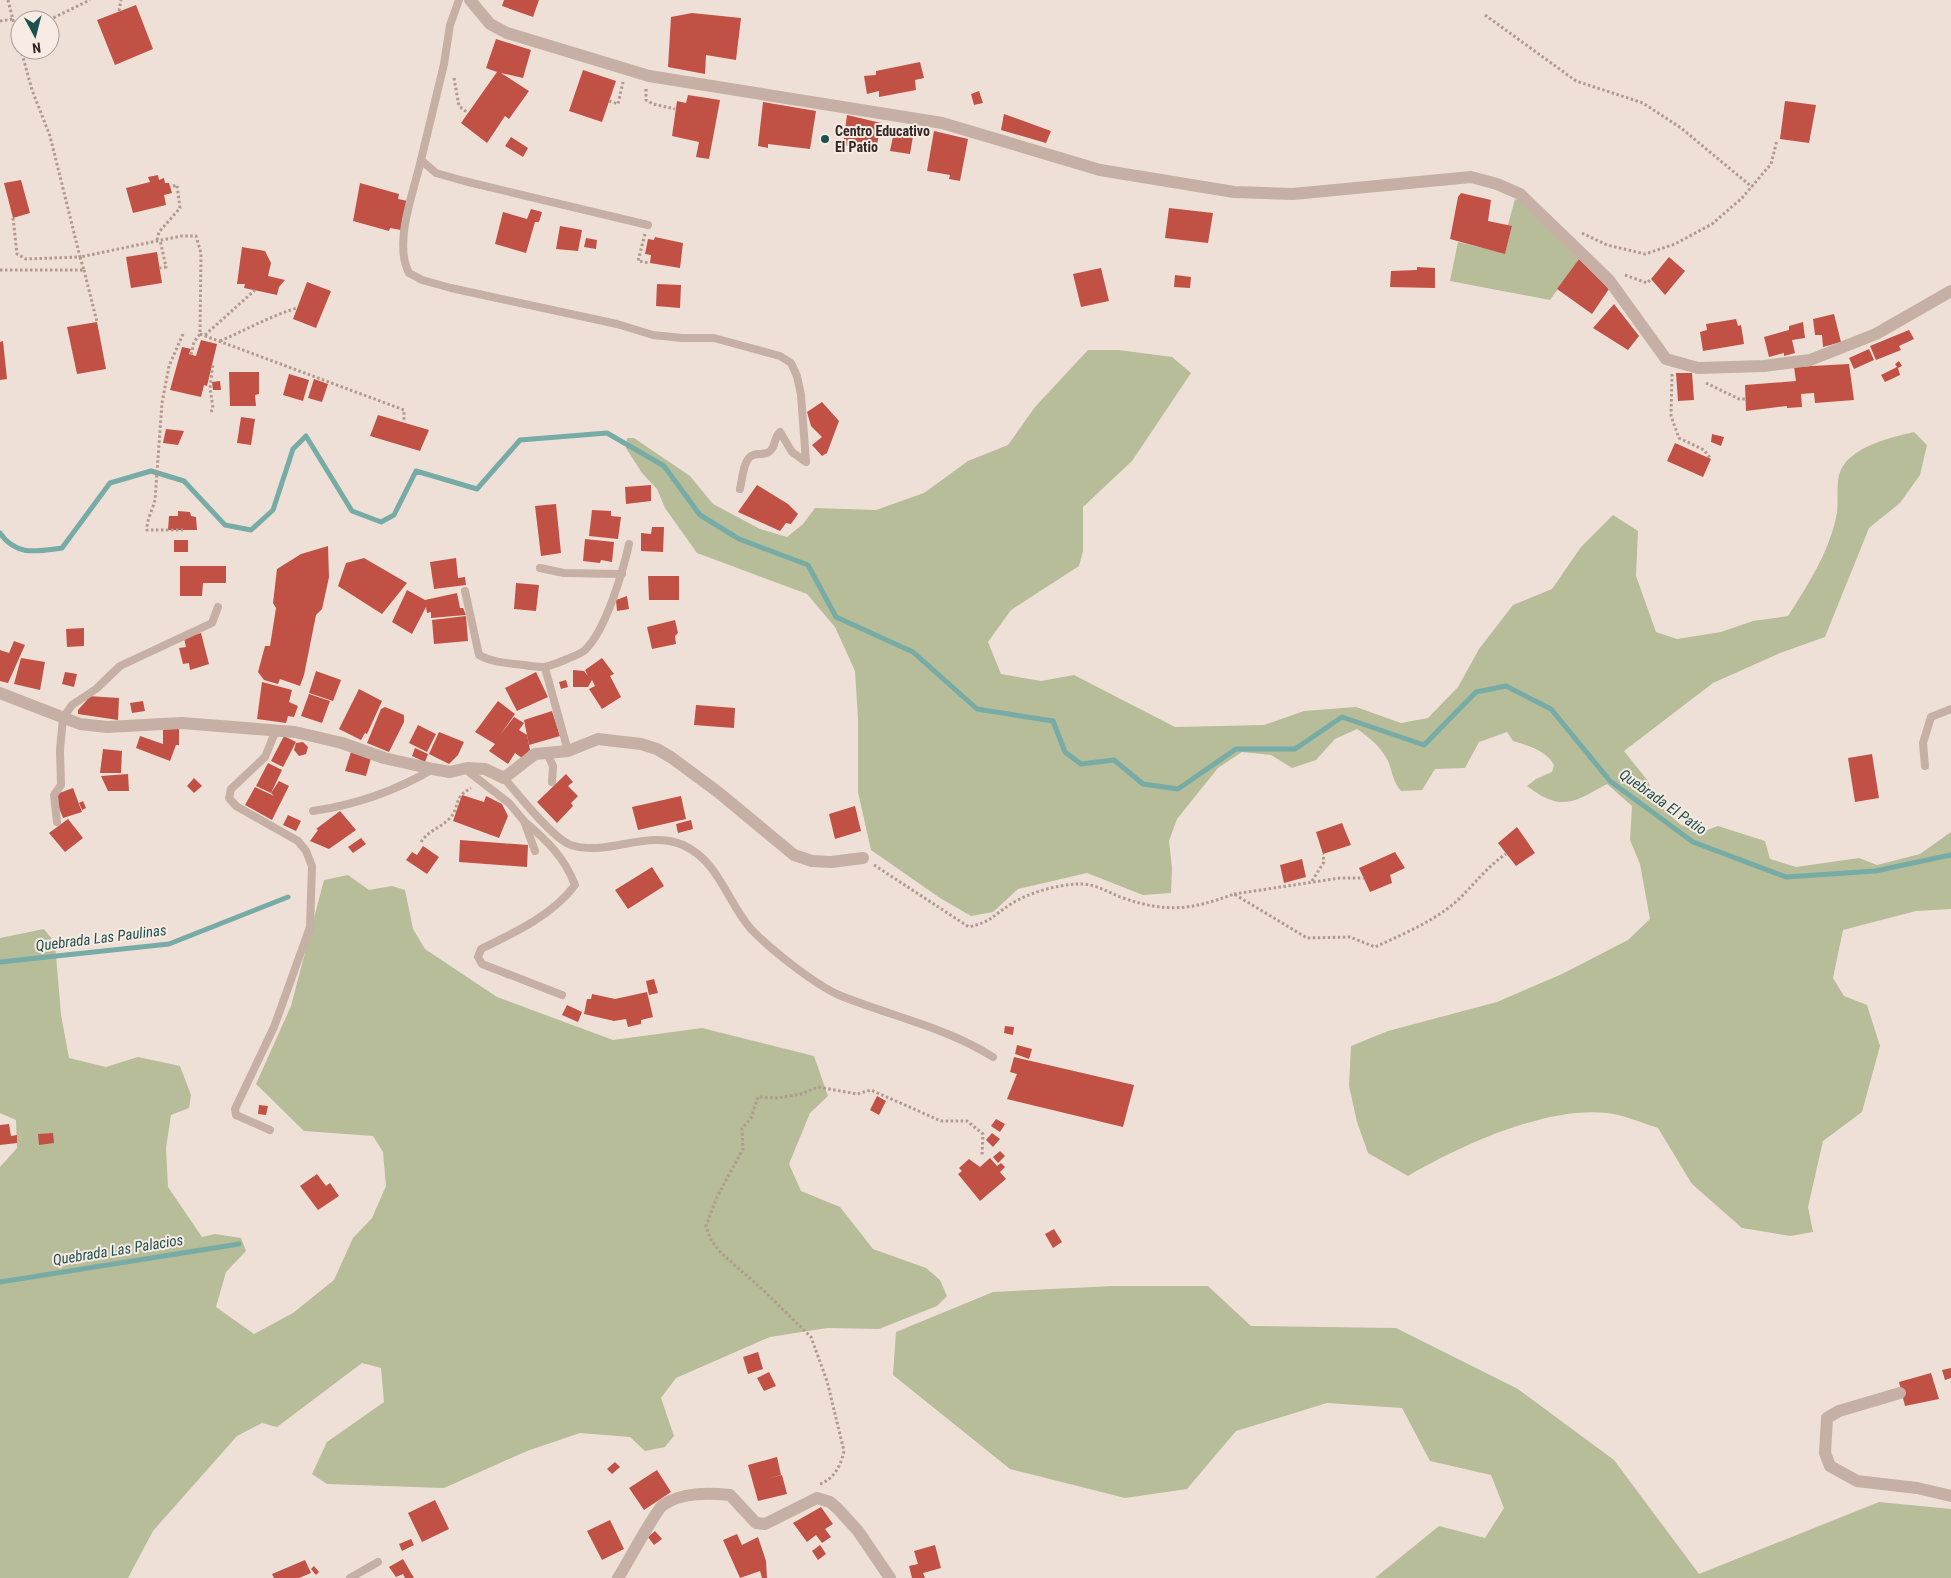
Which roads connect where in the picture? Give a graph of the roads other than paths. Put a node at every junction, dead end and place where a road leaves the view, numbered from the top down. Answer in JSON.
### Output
{"nodes":[{"id":1,"x":459,"y":0,"type":"edge"},
{"id":2,"x":470,"y":0,"type":"edge"},
{"id":3,"x":421,"y":160,"type":"junction"},
{"id":4,"x":648,"y":224,"type":"road end"},
{"id":5,"x":1951,"y":291,"type":"edge"},
{"id":6,"x":740,"y":489,"type":"dead end"},
{"id":7,"x":629,"y":544,"type":"dead end"},
{"id":8,"x":540,"y":568,"type":"dead end"},
{"id":9,"x":622,"y":574,"type":"junction"},
{"id":10,"x":465,"y":591,"type":"dead end"},
{"id":11,"x":218,"y":607,"type":"dead end"},
{"id":12,"x":545,"y":668,"type":"junction"},
{"id":13,"x":0,"y":693,"type":"edge"},
{"id":14,"x":1951,"y":709,"type":"edge"},
{"id":15,"x":64,"y":718,"type":"junction"},
{"id":16,"x":276,"y":730,"type":"junction"},
{"id":17,"x":568,"y":751,"type":"junction"},
{"id":18,"x":547,"y":753,"type":"junction"},
{"id":19,"x":1925,"y":766,"type":"dead end"},
{"id":20,"x":464,"y":768,"type":"junction"},
{"id":21,"x":433,"y":769,"type":"junction"},
{"id":22,"x":504,"y":778,"type":"junction"},
{"id":23,"x":552,"y":782,"type":"dead end"},
{"id":24,"x":313,"y":811,"type":"dead end"},
{"id":25,"x":524,"y":821,"type":"junction"},
{"id":26,"x":57,"y":822,"type":"dead end"},
{"id":27,"x":535,"y":850,"type":"dead end"},
{"id":28,"x":863,"y":858,"type":"road end"},
{"id":29,"x":562,"y":995,"type":"dead end"},
{"id":30,"x":993,"y":1057,"type":"dead end"},
{"id":31,"x":270,"y":1130,"type":"dead end"},
{"id":32,"x":1900,"y":1393,"type":"dead end"},
{"id":33,"x":1951,"y":1496,"type":"edge"},
{"id":34,"x":378,"y":1562,"type":"dead end"},
{"id":35,"x":350,"y":1578,"type":"edge"},
{"id":36,"x":618,"y":1578,"type":"edge"},
{"id":37,"x":890,"y":1578,"type":"edge"}],
"edges":[{"from":1,"to":3,"type":"lane"},
{"from":2,"to":5,"type":"street"},
{"from":3,"to":4,"type":"lane"},
{"from":3,"to":6,"type":"lane"},
{"from":7,"to":9,"type":"lane"},
{"from":8,"to":9,"type":"lane"},
{"from":9,"to":12,"type":"lane"},
{"from":10,"to":12,"type":"lane"},
{"from":11,"to":15,"type":"lane"},
{"from":12,"to":17,"type":"lane"},
{"from":13,"to":15,"type":"street"},
{"from":14,"to":19,"type":"lane"},
{"from":15,"to":16,"type":"street"},
{"from":15,"to":26,"type":"lane"},
{"from":16,"to":21,"type":"street"},
{"from":16,"to":31,"type":"lane"},
{"from":17,"to":18,"type":"street"},
{"from":17,"to":28,"type":"street"},
{"from":18,"to":22,"type":"street"},
{"from":18,"to":23,"type":"lane"},
{"from":20,"to":21,"type":"street"},
{"from":20,"to":22,"type":"street"},
{"from":20,"to":25,"type":"lane"},
{"from":21,"to":24,"type":"lane"},
{"from":22,"to":30,"type":"lane"},
{"from":25,"to":27,"type":"lane"},
{"from":25,"to":29,"type":"lane"},
{"from":32,"to":33,"type":"street"},
{"from":34,"to":35,"type":"lane"},
{"from":36,"to":37,"type":"street"}]}
